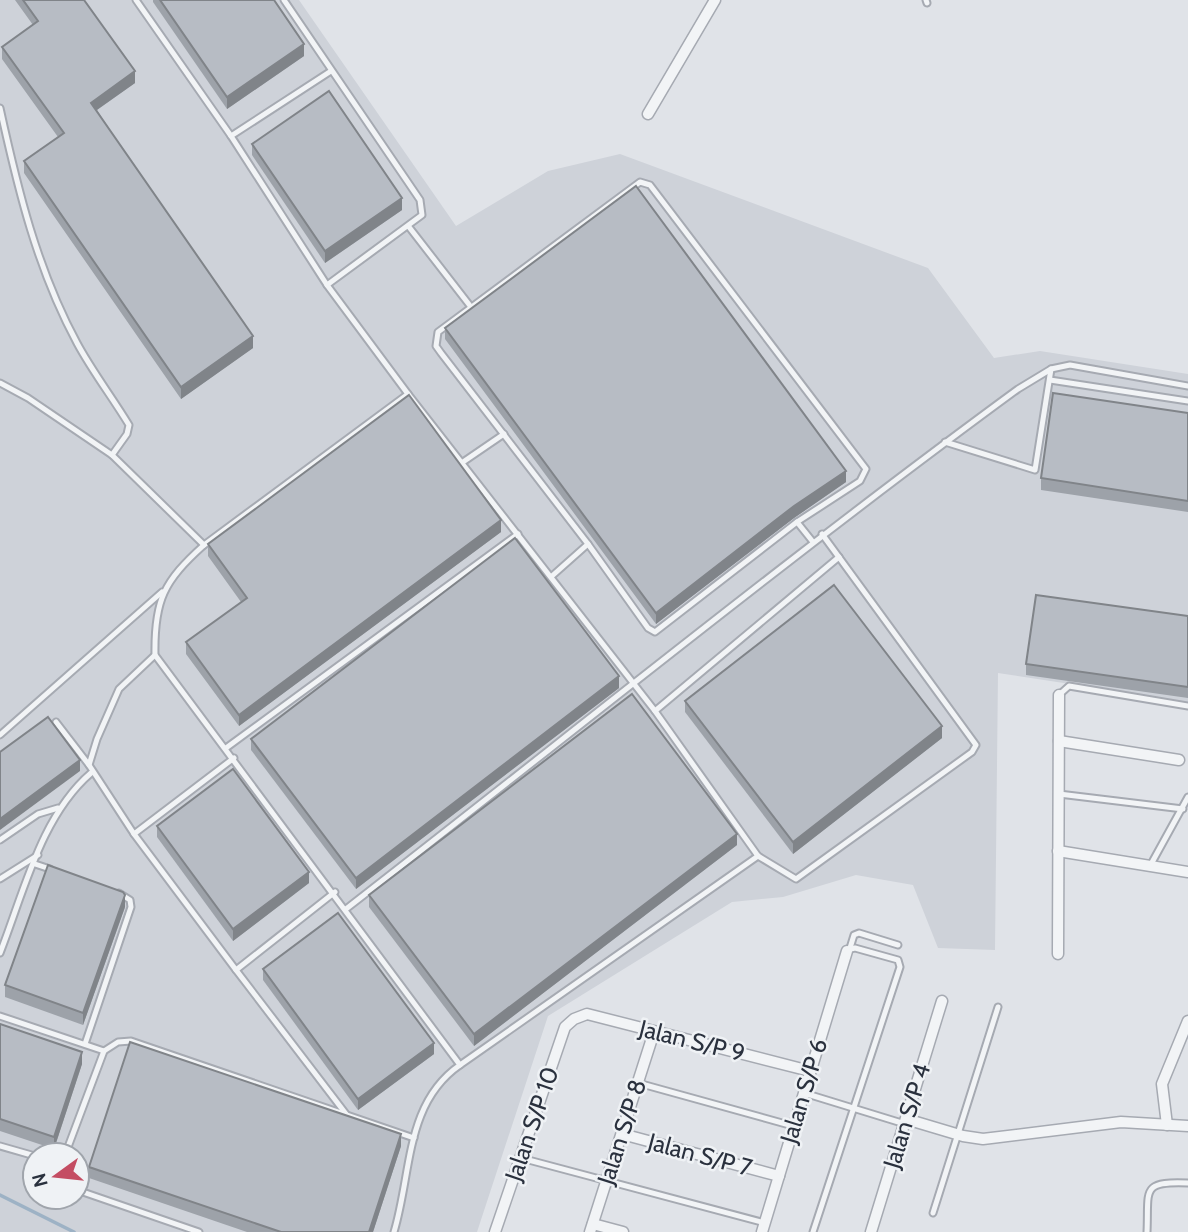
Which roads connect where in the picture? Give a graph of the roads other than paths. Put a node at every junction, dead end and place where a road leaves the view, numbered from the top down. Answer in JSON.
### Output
{"nodes":[{"id":1,"x":136,"y":0,"type":"edge"},
{"id":2,"x":284,"y":0,"type":"edge"},
{"id":3,"x":715,"y":0,"type":"edge"},
{"id":4,"x":331,"y":71,"type":"junction"},
{"id":5,"x":0,"y":108,"type":"edge"},
{"id":6,"x":648,"y":114,"type":"dead end"},
{"id":7,"x":231,"y":136,"type":"junction"},
{"id":8,"x":409,"y":227,"type":"junction"},
{"id":9,"x":327,"y":285,"type":"junction"},
{"id":10,"x":471,"y":307,"type":"junction"},
{"id":11,"x":1051,"y":369,"type":"junction"},
{"id":12,"x":1050,"y":380,"type":"junction"},
{"id":13,"x":0,"y":383,"type":"edge"},
{"id":14,"x":1188,"y":386,"type":"edge"},
{"id":15,"x":408,"y":394,"type":"junction"},
{"id":16,"x":1188,"y":401,"type":"edge"},
{"id":17,"x":505,"y":434,"type":"junction"},
{"id":18,"x":945,"y":442,"type":"junction"},
{"id":19,"x":112,"y":455,"type":"junction"},
{"id":20,"x":463,"y":462,"type":"junction"},
{"id":21,"x":797,"y":522,"type":"junction"},
{"id":22,"x":518,"y":534,"type":"junction"},
{"id":23,"x":822,"y":534,"type":"junction"},
{"id":24,"x":813,"y":542,"type":"junction"},
{"id":25,"x":589,"y":544,"type":"junction"},
{"id":26,"x":204,"y":545,"type":"junction"},
{"id":27,"x":839,"y":557,"type":"junction"},
{"id":28,"x":552,"y":576,"type":"junction"},
{"id":29,"x":162,"y":592,"type":"junction"},
{"id":30,"x":155,"y":655,"type":"junction"},
{"id":31,"x":635,"y":685,"type":"junction"},
{"id":32,"x":1059,"y":695,"type":"joint"},
{"id":33,"x":1188,"y":706,"type":"edge"},
{"id":34,"x":655,"y":711,"type":"junction"},
{"id":35,"x":56,"y":722,"type":"edge"},
{"id":36,"x":0,"y":735,"type":"edge"},
{"id":37,"x":1059,"y":741,"type":"junction"},
{"id":38,"x":226,"y":748,"type":"junction"},
{"id":39,"x":234,"y":758,"type":"junction"},
{"id":40,"x":1178,"y":760,"type":"dead end"},
{"id":41,"x":89,"y":765,"type":"junction"},
{"id":42,"x":91,"y":773,"type":"junction"},
{"id":43,"x":1059,"y":794,"type":"junction"},
{"id":44,"x":1188,"y":797,"type":"edge"},
{"id":45,"x":58,"y":808,"type":"junction"},
{"id":46,"x":1183,"y":809,"type":"junction"},
{"id":47,"x":134,"y":834,"type":"junction"},
{"id":48,"x":0,"y":840,"type":"edge"},
{"id":49,"x":1058,"y":851,"type":"junction"},
{"id":50,"x":38,"y":855,"type":"junction"},
{"id":51,"x":758,"y":856,"type":"junction"},
{"id":52,"x":35,"y":864,"type":"junction"},
{"id":53,"x":1150,"y":866,"type":"junction"},
{"id":54,"x":1188,"y":872,"type":"edge"},
{"id":55,"x":60,"y":873,"type":"edge"},
{"id":56,"x":0,"y":879,"type":"edge"},
{"id":57,"x":111,"y":890,"type":"edge"},
{"id":58,"x":335,"y":892,"type":"junction"},
{"id":59,"x":346,"y":909,"type":"junction"},
{"id":60,"x":898,"y":945,"type":"dead end"},
{"id":61,"x":848,"y":949,"type":"junction"},
{"id":62,"x":0,"y":953,"type":"edge"},
{"id":63,"x":1058,"y":954,"type":"dead end"},
{"id":64,"x":236,"y":970,"type":"junction"},
{"id":65,"x":942,"y":1001,"type":"dead end"},
{"id":66,"x":998,"y":1007,"type":"dead end"},
{"id":67,"x":0,"y":1016,"type":"edge"},
{"id":68,"x":575,"y":1018,"type":"joint"},
{"id":69,"x":1188,"y":1021,"type":"edge"},
{"id":70,"x":654,"y":1032,"type":"junction"},
{"id":71,"x":85,"y":1044,"type":"junction"},
{"id":72,"x":104,"y":1051,"type":"junction"},
{"id":73,"x":460,"y":1065,"type":"junction"},
{"id":74,"x":810,"y":1071,"type":"junction"},
{"id":75,"x":638,"y":1083,"type":"junction"},
{"id":76,"x":804,"y":1094,"type":"junction"},
{"id":77,"x":855,"y":1109,"type":"junction"},
{"id":78,"x":346,"y":1114,"type":"junction"},
{"id":79,"x":905,"y":1121,"type":"junction"},
{"id":80,"x":1167,"y":1125,"type":"junction"},
{"id":81,"x":794,"y":1126,"type":"junction"},
{"id":82,"x":1188,"y":1126,"type":"edge"},
{"id":83,"x":622,"y":1135,"type":"junction"},
{"id":84,"x":958,"y":1135,"type":"junction"},
{"id":85,"x":414,"y":1138,"type":"junction"},
{"id":86,"x":70,"y":1141,"type":"edge"},
{"id":87,"x":0,"y":1146,"type":"edge"},
{"id":88,"x":21,"y":1152,"type":"edge"},
{"id":89,"x":520,"y":1157,"type":"junction"},
{"id":90,"x":779,"y":1176,"type":"junction"},
{"id":91,"x":607,"y":1181,"type":"junction"},
{"id":92,"x":1188,"y":1183,"type":"edge"},
{"id":93,"x":91,"y":1195,"type":"edge"},
{"id":94,"x":933,"y":1213,"type":"dead end"},
{"id":95,"x":763,"y":1227,"type":"edge"},
{"id":96,"x":592,"y":1228,"type":"edge"},
{"id":97,"x":199,"y":1232,"type":"edge"},
{"id":98,"x":394,"y":1232,"type":"edge"},
{"id":99,"x":495,"y":1232,"type":"edge"},
{"id":100,"x":623,"y":1232,"type":"edge"},
{"id":101,"x":813,"y":1232,"type":"edge"},
{"id":102,"x":871,"y":1232,"type":"edge"},
{"id":103,"x":1147,"y":1232,"type":"edge"}],
"edges":[{"from":1,"to":7,"type":"lane"},
{"from":2,"to":4,"type":"lane"},
{"from":3,"to":6,"type":"street"},
{"from":4,"to":7,"type":"lane"},
{"from":4,"to":8,"type":"lane"},
{"from":5,"to":19,"type":"lane"},
{"from":7,"to":9,"type":"lane"},
{"from":8,"to":9,"type":"lane"},
{"from":8,"to":10,"type":"lane"},
{"from":9,"to":15,"type":"lane"},
{"from":10,"to":17,"type":"lane"},
{"from":10,"to":21,"type":"lane"},
{"from":11,"to":12,"type":"lane"},
{"from":11,"to":14,"type":"lane"},
{"from":11,"to":18,"type":"lane"},
{"from":12,"to":16,"type":"lane"},
{"from":12,"to":18,"type":"lane"},
{"from":13,"to":19,"type":"lane"},
{"from":15,"to":20,"type":"lane"},
{"from":15,"to":26,"type":"lane"},
{"from":17,"to":20,"type":"lane"},
{"from":17,"to":25,"type":"lane"},
{"from":18,"to":23,"type":"lane"},
{"from":19,"to":26,"type":"lane"},
{"from":20,"to":22,"type":"lane"},
{"from":21,"to":24,"type":"lane"},
{"from":21,"to":25,"type":"lane"},
{"from":22,"to":28,"type":"lane"},
{"from":22,"to":38,"type":"lane"},
{"from":23,"to":24,"type":"lane"},
{"from":23,"to":27,"type":"lane"},
{"from":24,"to":31,"type":"lane"},
{"from":25,"to":28,"type":"lane"},
{"from":26,"to":29,"type":"lane"},
{"from":27,"to":34,"type":"lane"},
{"from":27,"to":51,"type":"lane"},
{"from":28,"to":31,"type":"lane"},
{"from":29,"to":30,"type":"lane"},
{"from":29,"to":36,"type":"lane"},
{"from":30,"to":38,"type":"lane"},
{"from":30,"to":41,"type":"lane"},
{"from":31,"to":34,"type":"lane"},
{"from":31,"to":59,"type":"lane"},
{"from":32,"to":33,"type":"lane"},
{"from":32,"to":37,"type":"street"},
{"from":34,"to":51,"type":"lane"},
{"from":35,"to":41,"type":"lane"},
{"from":37,"to":40,"type":"street"},
{"from":37,"to":43,"type":"street"},
{"from":38,"to":39,"type":"lane"},
{"from":39,"to":47,"type":"lane"},
{"from":39,"to":58,"type":"lane"},
{"from":41,"to":42,"type":"lane"},
{"from":42,"to":45,"type":"lane"},
{"from":42,"to":47,"type":"lane"},
{"from":43,"to":46,"type":"lane"},
{"from":43,"to":49,"type":"street"},
{"from":44,"to":46,"type":"lane"},
{"from":45,"to":48,"type":"lane"},
{"from":45,"to":50,"type":"lane"},
{"from":46,"to":53,"type":"lane"},
{"from":47,"to":64,"type":"lane"},
{"from":49,"to":53,"type":"street"},
{"from":49,"to":63,"type":"street"},
{"from":50,"to":52,"type":"lane"},
{"from":50,"to":56,"type":"lane"},
{"from":51,"to":73,"type":"lane"},
{"from":52,"to":55,"type":"lane"},
{"from":52,"to":62,"type":"lane"},
{"from":53,"to":54,"type":"street"},
{"from":57,"to":71,"type":"lane"},
{"from":58,"to":59,"type":"lane"},
{"from":58,"to":64,"type":"lane"},
{"from":59,"to":73,"type":"lane"},
{"from":60,"to":61,"type":"lane"},
{"from":61,"to":74,"type":"street","name":"Jalan S/P 6"},
{"from":61,"to":77,"type":"lane"},
{"from":64,"to":78,"type":"lane"},
{"from":65,"to":79,"type":"street","name":"Jalan S/P 4"},
{"from":66,"to":84,"type":"lane"},
{"from":67,"to":71,"type":"lane"},
{"from":68,"to":70,"type":"street","name":"Jalan S/P 9"},
{"from":68,"to":89,"type":"street","name":"Jalan S/P 10"},
{"from":69,"to":80,"type":"street"},
{"from":70,"to":74,"type":"street","name":"Jalan S/P 9"},
{"from":70,"to":75,"type":"street","name":"Jalan S/P 8"},
{"from":71,"to":72,"type":"lane"},
{"from":72,"to":78,"type":"lane"},
{"from":72,"to":86,"type":"lane"},
{"from":73,"to":85,"type":"lane"},
{"from":74,"to":76,"type":"street","name":"Jalan S/P 6"},
{"from":75,"to":81,"type":"lane"},
{"from":75,"to":83,"type":"street","name":"Jalan S/P 8"},
{"from":76,"to":77,"type":"lane"},
{"from":76,"to":81,"type":"street","name":"Jalan S/P 6"},
{"from":77,"to":79,"type":"lane"},
{"from":77,"to":101,"type":"lane"},
{"from":78,"to":85,"type":"lane"},
{"from":79,"to":84,"type":"street"},
{"from":79,"to":102,"type":"street","name":"Jalan S/P 4"},
{"from":80,"to":82,"type":"street"},
{"from":80,"to":84,"type":"street"},
{"from":81,"to":90,"type":"street","name":"Jalan S/P 6"},
{"from":83,"to":90,"type":"street","name":"Jalan S/P 7"},
{"from":83,"to":91,"type":"street","name":"Jalan S/P 8"},
{"from":84,"to":94,"type":"lane"},
{"from":85,"to":98,"type":"lane"},
{"from":87,"to":88,"type":"lane"},
{"from":89,"to":91,"type":"lane"},
{"from":89,"to":99,"type":"street","name":"Jalan S/P 10"},
{"from":90,"to":95,"type":"street","name":"Jalan S/P 6"},
{"from":91,"to":95,"type":"lane"},
{"from":91,"to":96,"type":"street","name":"Jalan S/P 8"},
{"from":92,"to":103,"type":"lane"},
{"from":93,"to":97,"type":"lane"},
{"from":96,"to":100,"type":"street"}]}
